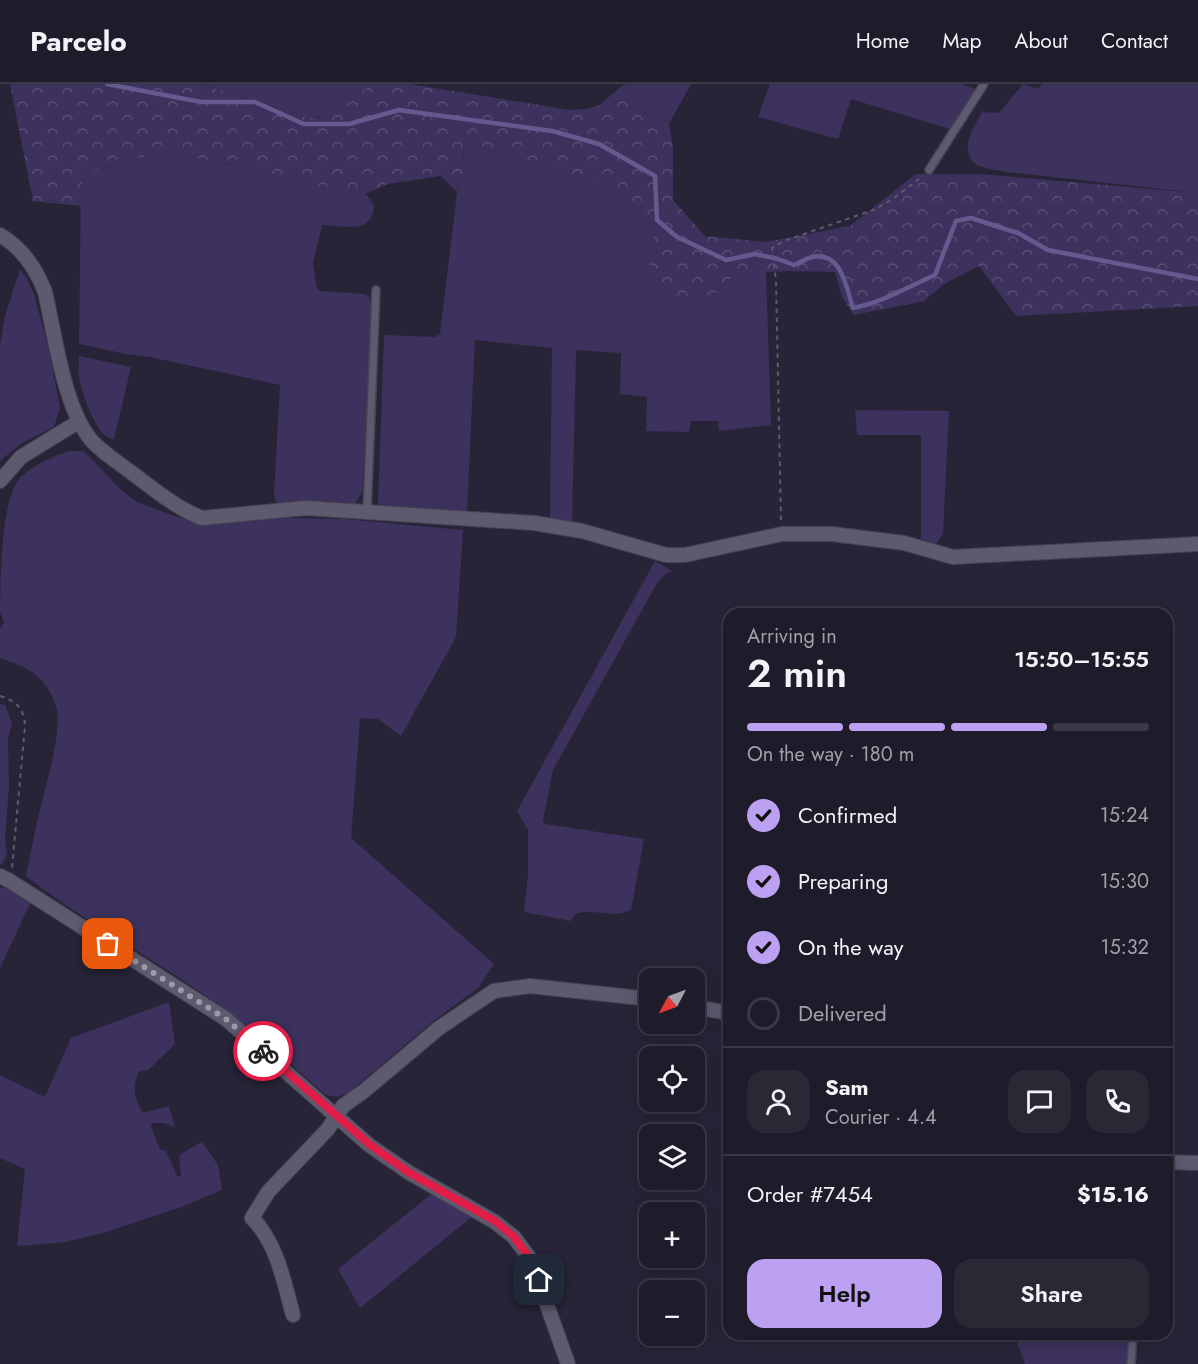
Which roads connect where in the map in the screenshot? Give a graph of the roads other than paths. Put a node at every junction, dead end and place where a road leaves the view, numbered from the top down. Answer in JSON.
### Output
{"nodes":[{"id":1,"x":984,"y":84,"type":"edge"},
{"id":2,"x":930,"y":170,"type":"road end"},
{"id":3,"x":0,"y":235,"type":"edge"},
{"id":4,"x":376,"y":290,"type":"dead end"},
{"id":5,"x":78,"y":422,"type":"junction"},
{"id":6,"x":0,"y":481,"type":"edge"},
{"id":7,"x":368,"y":512,"type":"junction"},
{"id":8,"x":1198,"y":544,"type":"edge"},
{"id":9,"x":5,"y":878,"type":"edge"},
{"id":10,"x":639,"y":998,"type":"edge"},
{"id":11,"x":705,"y":1009,"type":"edge"},
{"id":12,"x":723,"y":1013,"type":"edge"},
{"id":13,"x":338,"y":1115,"type":"junction"},
{"id":14,"x":1173,"y":1162,"type":"edge"},
{"id":15,"x":1198,"y":1163,"type":"edge"},
{"id":16,"x":293,"y":1315,"type":"dead end"},
{"id":17,"x":1133,"y":1340,"type":"edge"},
{"id":18,"x":568,"y":1364,"type":"edge"},
{"id":19,"x":1131,"y":1364,"type":"edge"}],
"edges":[{"from":1,"to":2,"type":"lane"},
{"from":3,"to":5,"type":"street"},
{"from":4,"to":7,"type":"lane"},
{"from":5,"to":6,"type":"street"},
{"from":5,"to":7,"type":"street"},
{"from":7,"to":8,"type":"street"},
{"from":9,"to":13,"type":"street"},
{"from":10,"to":13,"type":"street"},
{"from":11,"to":12,"type":"street"},
{"from":13,"to":16,"type":"street"},
{"from":13,"to":18,"type":"street"},
{"from":14,"to":15,"type":"street"},
{"from":17,"to":19,"type":"lane"}]}
